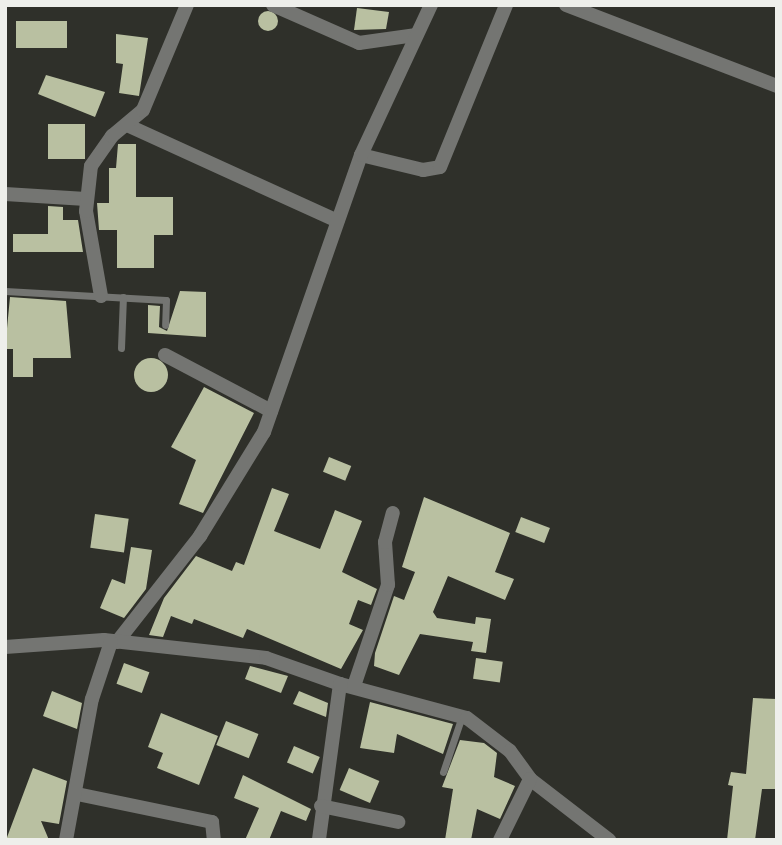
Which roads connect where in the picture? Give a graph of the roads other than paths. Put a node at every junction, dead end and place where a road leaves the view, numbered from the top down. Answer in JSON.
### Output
{"nodes":[{"id":1,"x":187,"y":5,"type":"edge"},
{"id":2,"x":273,"y":5,"type":"edge"},
{"id":3,"x":431,"y":5,"type":"edge"},
{"id":4,"x":506,"y":5,"type":"edge"},
{"id":5,"x":566,"y":5,"type":"edge"},
{"id":6,"x":416,"y":35,"type":"junction"},
{"id":7,"x":777,"y":86,"type":"edge"},
{"id":8,"x":128,"y":126,"type":"junction"},
{"id":9,"x":361,"y":155,"type":"junction"},
{"id":10,"x":5,"y":194,"type":"edge"},
{"id":11,"x":86,"y":199,"type":"junction"},
{"id":12,"x":337,"y":221,"type":"junction"},
{"id":13,"x":5,"y":291,"type":"edge"},
{"id":14,"x":101,"y":296,"type":"junction"},
{"id":15,"x":123,"y":297,"type":"junction"},
{"id":16,"x":166,"y":300,"type":"junction"},
{"id":17,"x":175,"y":300,"type":"dead end"},
{"id":18,"x":165,"y":325,"type":"dead end"},
{"id":19,"x":121,"y":348,"type":"dead end"},
{"id":20,"x":166,"y":353,"type":"dead end"},
{"id":21,"x":271,"y":411,"type":"junction"},
{"id":22,"x":393,"y":513,"type":"dead end"},
{"id":23,"x":114,"y":642,"type":"junction"},
{"id":24,"x":5,"y":647,"type":"edge"},
{"id":25,"x":347,"y":685,"type":"junction"},
{"id":26,"x":462,"y":715,"type":"junction"},
{"id":27,"x":443,"y":772,"type":"dead end"},
{"id":28,"x":530,"y":779,"type":"junction"},
{"id":29,"x":77,"y":794,"type":"junction"},
{"id":30,"x":321,"y":806,"type":"junction"},
{"id":31,"x":398,"y":822,"type":"dead end"},
{"id":32,"x":66,"y":840,"type":"edge"},
{"id":33,"x":214,"y":840,"type":"edge"},
{"id":34,"x":320,"y":840,"type":"edge"},
{"id":35,"x":500,"y":840,"type":"edge"},
{"id":36,"x":609,"y":840,"type":"edge"}],
"edges":[{"from":1,"to":8,"type":"street"},
{"from":2,"to":6,"type":"street"},
{"from":3,"to":6,"type":"street"},
{"from":4,"to":9,"type":"street"},
{"from":5,"to":7,"type":"street"},
{"from":6,"to":9,"type":"street"},
{"from":8,"to":11,"type":"street"},
{"from":8,"to":12,"type":"street"},
{"from":9,"to":12,"type":"street"},
{"from":10,"to":11,"type":"street"},
{"from":11,"to":14,"type":"street"},
{"from":12,"to":21,"type":"street"},
{"from":13,"to":14,"type":"lane"},
{"from":14,"to":15,"type":"lane"},
{"from":15,"to":16,"type":"lane"},
{"from":15,"to":19,"type":"lane"},
{"from":16,"to":17,"type":"lane"},
{"from":16,"to":18,"type":"lane"},
{"from":20,"to":21,"type":"street"},
{"from":21,"to":23,"type":"street"},
{"from":22,"to":25,"type":"street"},
{"from":23,"to":24,"type":"street"},
{"from":23,"to":25,"type":"street"},
{"from":23,"to":29,"type":"street"},
{"from":25,"to":26,"type":"street"},
{"from":25,"to":30,"type":"street"},
{"from":26,"to":27,"type":"lane"},
{"from":26,"to":28,"type":"street"},
{"from":28,"to":35,"type":"street"},
{"from":28,"to":36,"type":"street"},
{"from":29,"to":32,"type":"street"},
{"from":29,"to":33,"type":"street"},
{"from":30,"to":31,"type":"street"},
{"from":30,"to":34,"type":"street"}]}
